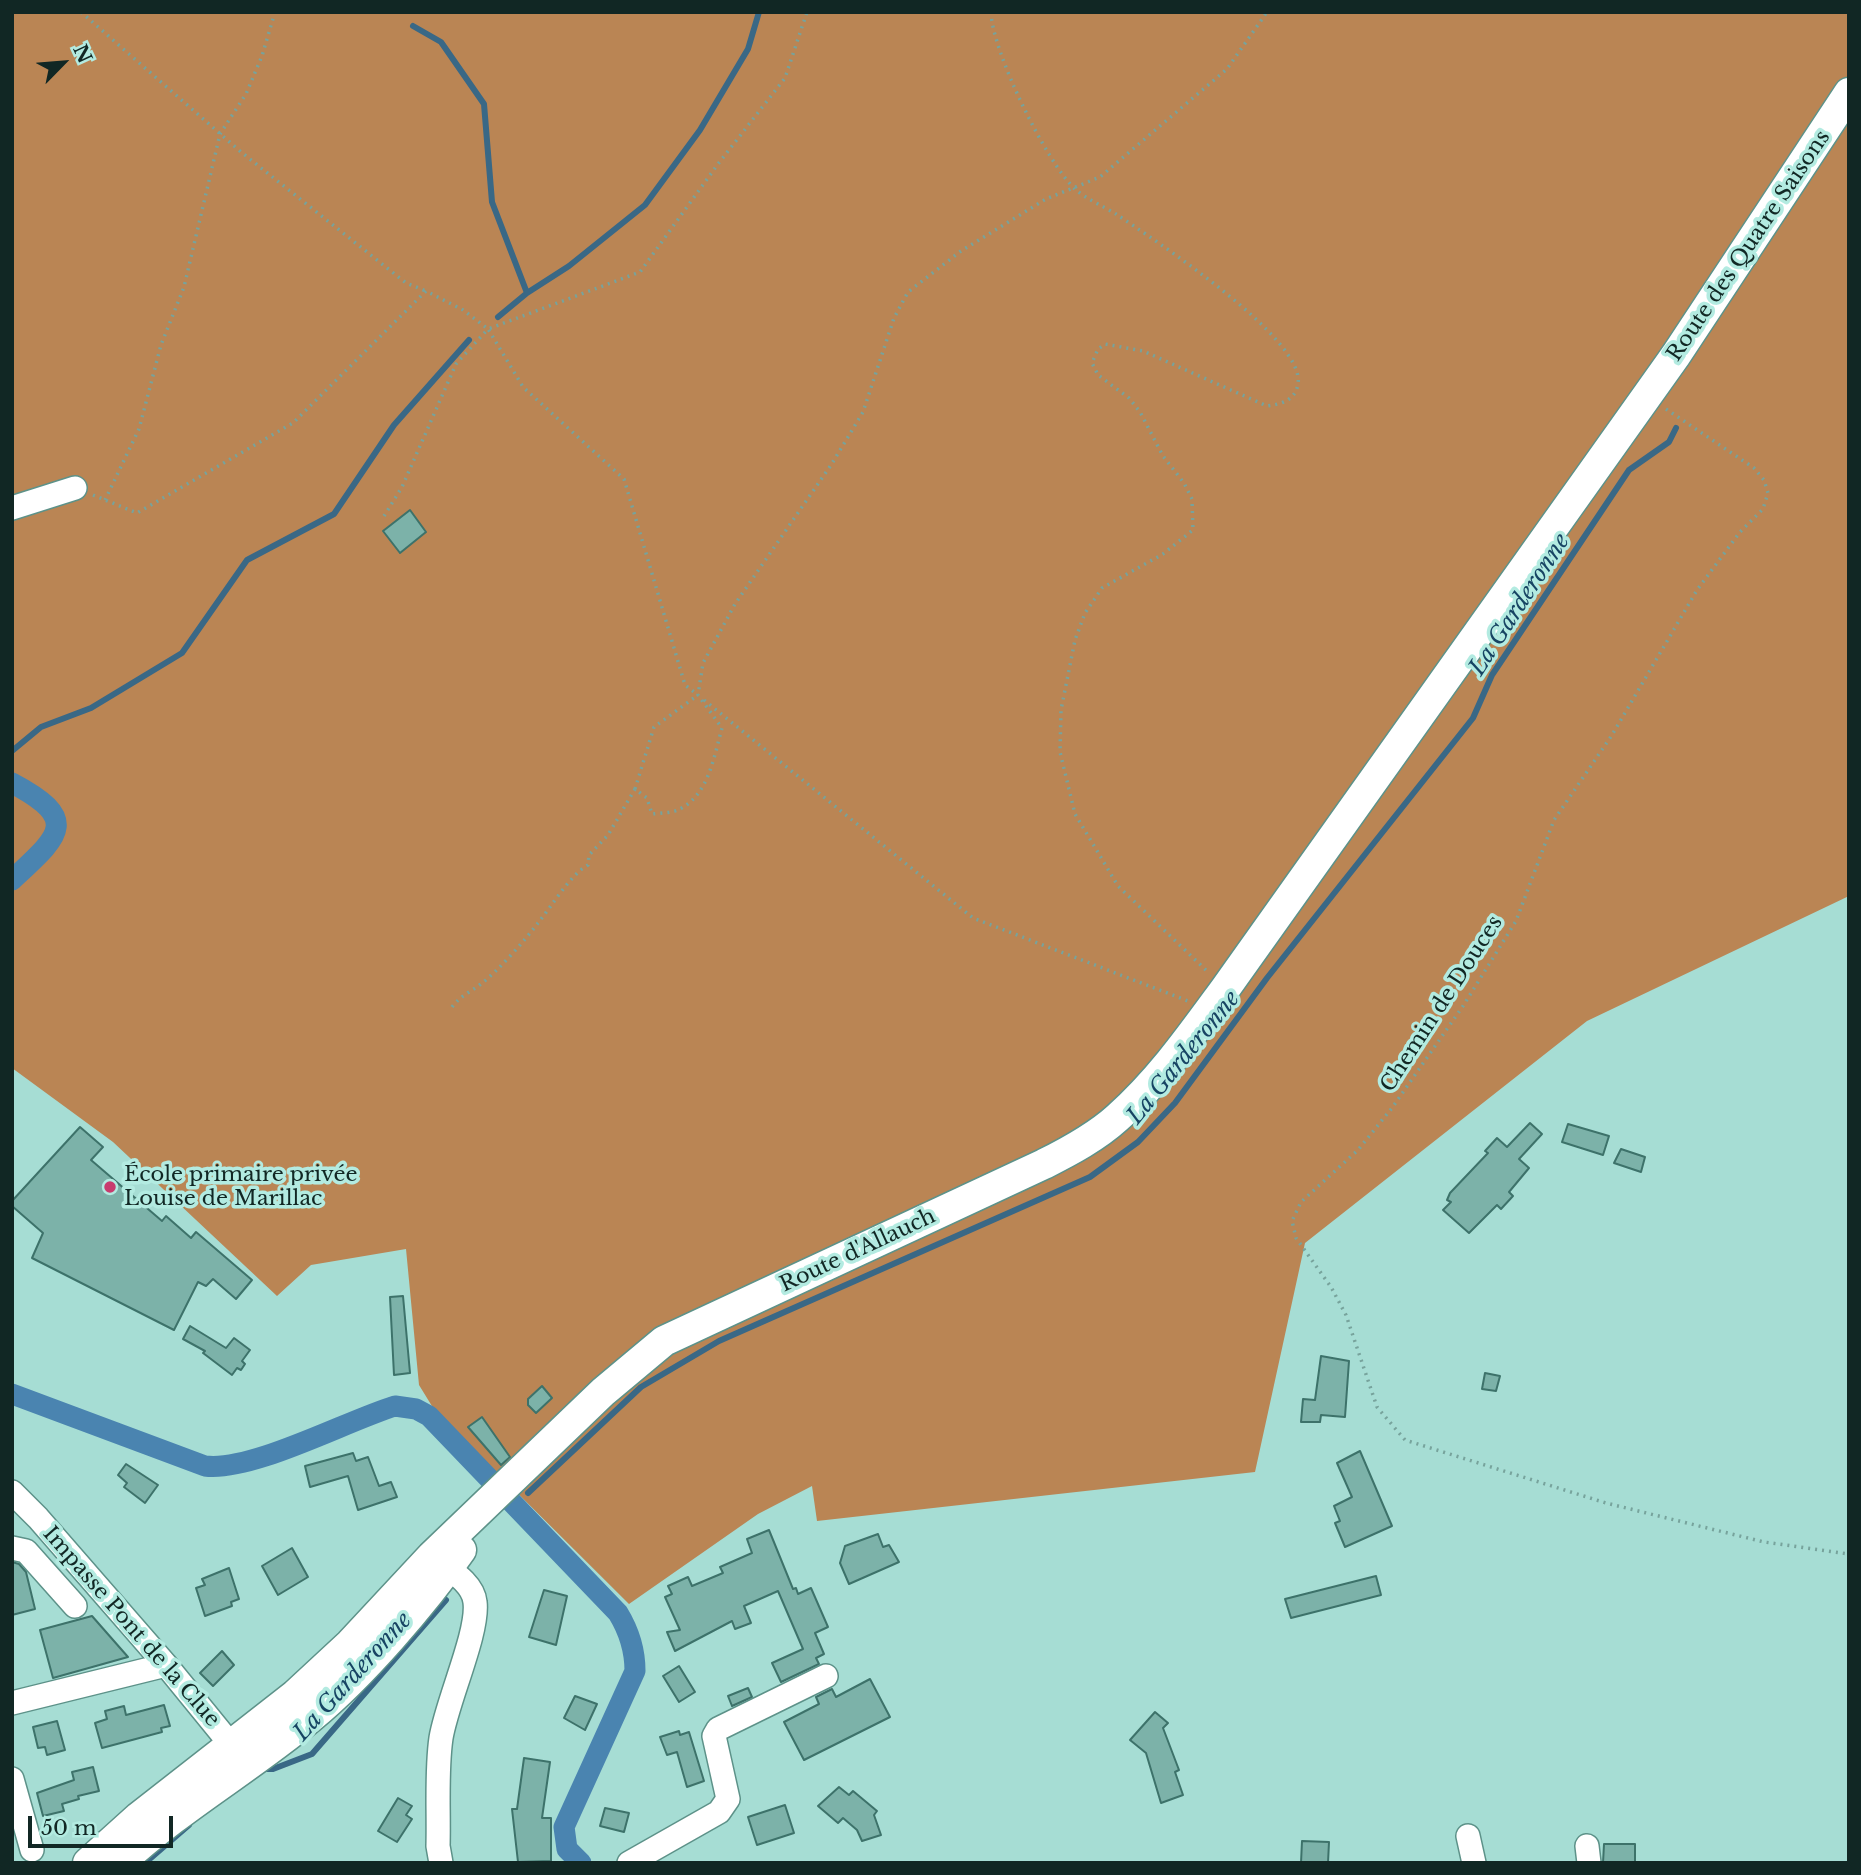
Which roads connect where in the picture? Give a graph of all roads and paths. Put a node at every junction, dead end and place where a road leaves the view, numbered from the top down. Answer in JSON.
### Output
{"nodes":[{"id":1,"x":81,"y":12,"type":"edge"},
{"id":2,"x":275,"y":12,"type":"edge"},
{"id":3,"x":807,"y":12,"type":"edge"},
{"id":4,"x":991,"y":12,"type":"edge"},
{"id":5,"x":1266,"y":12,"type":"edge"},
{"id":6,"x":1849,"y":93,"type":"edge"},
{"id":7,"x":220,"y":134,"type":"junction"},
{"id":8,"x":1076,"y":189,"type":"junction"},
{"id":9,"x":426,"y":291,"type":"junction"},
{"id":10,"x":488,"y":329,"type":"junction"},
{"id":11,"x":1647,"y":397,"type":"junction"},
{"id":12,"x":75,"y":488,"type":"joint"},
{"id":13,"x":105,"y":500,"type":"junction"},
{"id":14,"x":12,"y":508,"type":"edge"},
{"id":15,"x":384,"y":516,"type":"dead end"},
{"id":16,"x":698,"y":695,"type":"junction"},
{"id":17,"x":635,"y":789,"type":"junction"},
{"id":18,"x":1217,"y":999,"type":"junction"},
{"id":19,"x":452,"y":1007,"type":"dead end"},
{"id":20,"x":12,"y":1492,"type":"edge"},
{"id":21,"x":12,"y":1548,"type":"edge"},
{"id":22,"x":1849,"y":1554,"type":"edge"},
{"id":23,"x":440,"y":1562,"type":"junction"},
{"id":24,"x":75,"y":1606,"type":"dead end"},
{"id":25,"x":166,"y":1665,"type":"junction"},
{"id":26,"x":826,"y":1676,"type":"dead end"},
{"id":27,"x":12,"y":1703,"type":"edge"},
{"id":28,"x":238,"y":1754,"type":"junction"},
{"id":29,"x":12,"y":1779,"type":"edge"},
{"id":30,"x":145,"y":1825,"type":"junction"},
{"id":31,"x":1468,"y":1836,"type":"dead end"},
{"id":32,"x":32,"y":1850,"type":"dead end"},
{"id":33,"x":88,"y":1863,"type":"edge"},
{"id":34,"x":120,"y":1863,"type":"edge"},
{"id":35,"x":441,"y":1863,"type":"edge"},
{"id":36,"x":629,"y":1863,"type":"edge"},
{"id":37,"x":1474,"y":1863,"type":"edge"}],
"edges":[{"from":1,"to":7,"type":"path"},
{"from":2,"to":7,"type":"path"},
{"from":3,"to":10,"type":"path"},
{"from":4,"to":8,"type":"path"},
{"from":5,"to":8,"type":"path"},
{"from":6,"to":11,"type":"main road","name":"Route des Quatre Saisons"},
{"from":7,"to":9,"type":"path"},
{"from":7,"to":13,"type":"path"},
{"from":8,"to":16,"type":"path"},
{"from":8,"to":18,"type":"path"},
{"from":9,"to":10,"type":"path"},
{"from":9,"to":13,"type":"path"},
{"from":10,"to":15,"type":"path"},
{"from":10,"to":16,"type":"path"},
{"from":11,"to":18,"type":"main road","name":"Route des Quatre Saisons"},
{"from":11,"to":22,"type":"path","name":"Chemin de Douces"},
{"from":12,"to":13,"type":"path"},
{"from":12,"to":14,"type":"street"},
{"from":16,"to":17,"type":"path"},
{"from":16,"to":17,"type":"path"},
{"from":16,"to":18,"type":"path"},
{"from":17,"to":19,"type":"path"},
{"from":18,"to":23,"type":"main road","name":"Route d'Allauch"},
{"from":20,"to":25,"type":"street","name":"Impasse Pont de la Clue"},
{"from":21,"to":24,"type":"street"},
{"from":23,"to":28,"type":"main road","name":"Route d'Allauch"},
{"from":23,"to":35,"type":"street"},
{"from":25,"to":27,"type":"street"},
{"from":25,"to":28,"type":"street","name":"Impasse Pont de la Clue"},
{"from":26,"to":36,"type":"street"},
{"from":28,"to":30,"type":"main road","name":"Route d'Allauch"},
{"from":29,"to":32,"type":"street"},
{"from":30,"to":33,"type":"main road","name":"Route d'Allauch"},
{"from":30,"to":34,"type":"main road","name":"Route d'Allauch"},
{"from":31,"to":37,"type":"street"}]}
